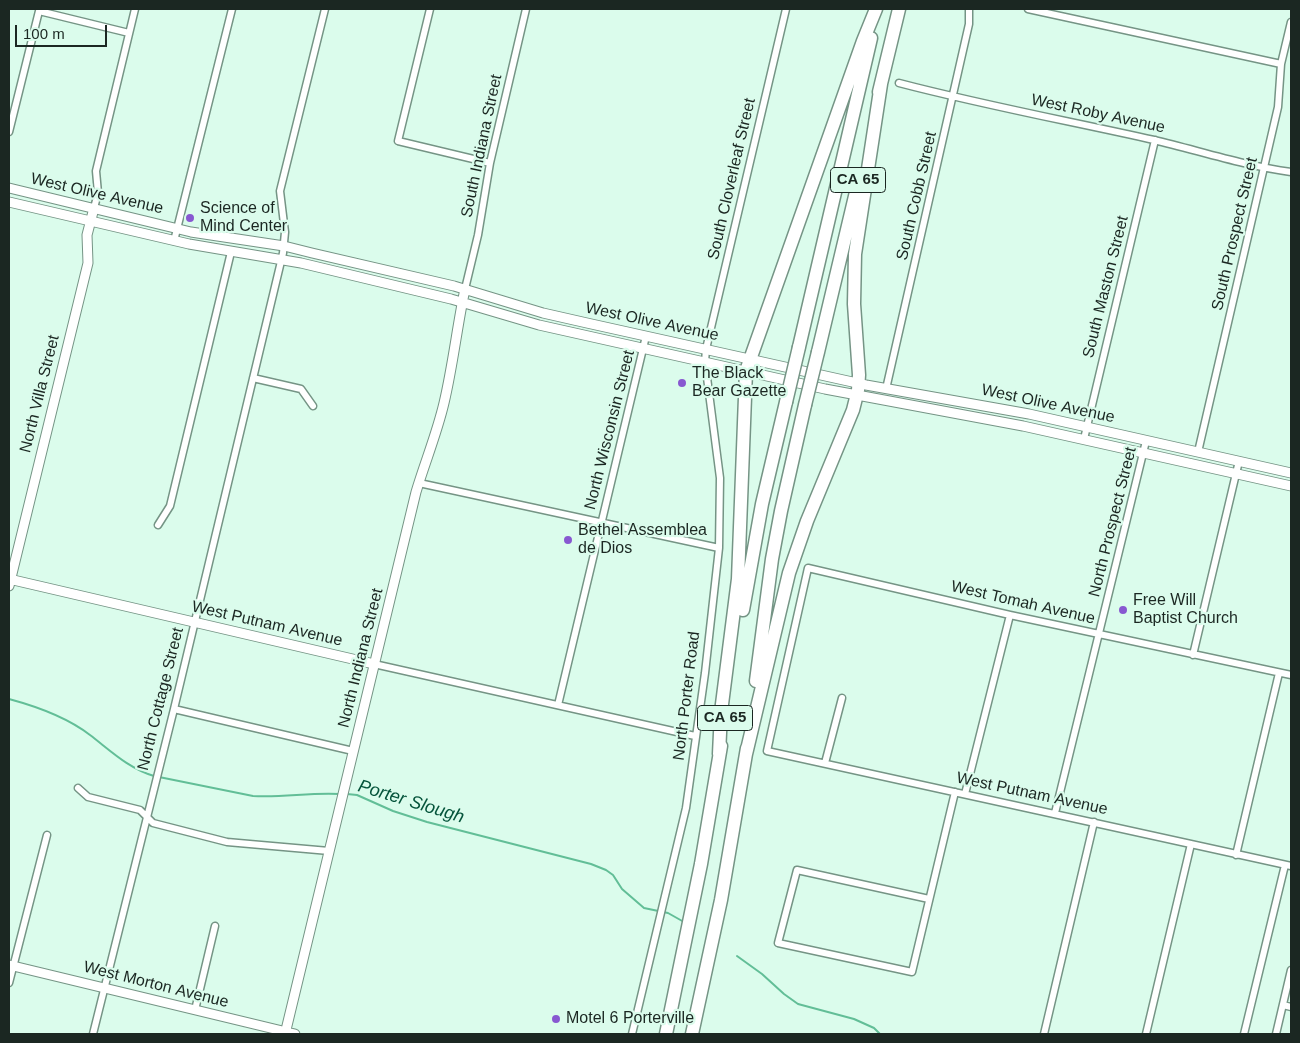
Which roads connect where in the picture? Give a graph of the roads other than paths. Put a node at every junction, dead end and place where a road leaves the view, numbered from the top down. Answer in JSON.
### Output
{"nodes":[{"id":1,"x":135,"y":9,"type":"edge"},
{"id":2,"x":232,"y":9,"type":"edge"},
{"id":3,"x":325,"y":9,"type":"edge"},
{"id":4,"x":430,"y":9,"type":"edge"},
{"id":5,"x":526,"y":9,"type":"edge"},
{"id":6,"x":786,"y":9,"type":"edge"},
{"id":7,"x":877,"y":9,"type":"edge"},
{"id":8,"x":899,"y":9,"type":"edge"},
{"id":9,"x":969,"y":9,"type":"edge"},
{"id":10,"x":1028,"y":9,"type":"edge"},
{"id":11,"x":1291,"y":22,"type":"edge"},
{"id":12,"x":129,"y":33,"type":"junction"},
{"id":13,"x":1281,"y":64,"type":"junction"},
{"id":14,"x":899,"y":83,"type":"dead end"},
{"id":15,"x":880,"y":84,"type":"junction"},
{"id":16,"x":953,"y":98,"type":"junction"},
{"id":17,"x":9,"y":132,"type":"edge"},
{"id":18,"x":1156,"y":140,"type":"junction"},
{"id":19,"x":490,"y":163,"type":"junction"},
{"id":20,"x":1264,"y":167,"type":"junction"},
{"id":21,"x":1291,"y":172,"type":"edge"},
{"id":22,"x":9,"y":188,"type":"edge"},
{"id":23,"x":9,"y":202,"type":"edge"},
{"id":24,"x":94,"y":208,"type":"junction"},
{"id":25,"x":90,"y":221,"type":"junction"},
{"id":26,"x":177,"y":228,"type":"junction"},
{"id":27,"x":174,"y":241,"type":"junction"},
{"id":28,"x":231,"y":252,"type":"junction"},
{"id":29,"x":283,"y":253,"type":"junction"},
{"id":30,"x":465,"y":289,"type":"junction"},
{"id":31,"x":462,"y":302,"type":"junction"},
{"id":32,"x":646,"y":336,"type":"junction"},
{"id":33,"x":643,"y":349,"type":"junction"},
{"id":34,"x":705,"y":356,"type":"junction"},
{"id":35,"x":748,"y":365,"type":"junction"},
{"id":36,"x":253,"y":378,"type":"junction"},
{"id":37,"x":886,"y":389,"type":"junction"},
{"id":38,"x":858,"y":390,"type":"junction"},
{"id":39,"x":962,"y":402,"type":"junction"},
{"id":40,"x":313,"y":406,"type":"dead end"},
{"id":41,"x":929,"y":409,"type":"junction"},
{"id":42,"x":1086,"y":427,"type":"junction"},
{"id":43,"x":1084,"y":439,"type":"junction"},
{"id":44,"x":1146,"y":441,"type":"junction"},
{"id":45,"x":1144,"y":452,"type":"junction"},
{"id":46,"x":1198,"y":452,"type":"junction"},
{"id":47,"x":1239,"y":461,"type":"junction"},
{"id":48,"x":1291,"y":473,"type":"edge"},
{"id":49,"x":1236,"y":474,"type":"junction"},
{"id":50,"x":419,"y":483,"type":"junction"},
{"id":51,"x":1291,"y":486,"type":"edge"},
{"id":52,"x":601,"y":524,"type":"junction"},
{"id":53,"x":158,"y":525,"type":"dead end"},
{"id":54,"x":718,"y":548,"type":"junction"},
{"id":55,"x":9,"y":581,"type":"edge"},
{"id":56,"x":1010,"y":615,"type":"junction"},
{"id":57,"x":194,"y":622,"type":"junction"},
{"id":58,"x":1100,"y":634,"type":"junction"},
{"id":59,"x":1193,"y":654,"type":"junction"},
{"id":60,"x":374,"y":664,"type":"junction"},
{"id":61,"x":1279,"y":673,"type":"junction"},
{"id":62,"x":1291,"y":676,"type":"edge"},
{"id":63,"x":842,"y":698,"type":"dead end"},
{"id":64,"x":558,"y":705,"type":"junction"},
{"id":65,"x":174,"y":709,"type":"junction"},
{"id":66,"x":695,"y":736,"type":"junction"},
{"id":67,"x":353,"y":751,"type":"junction"},
{"id":68,"x":767,"y":751,"type":"joint"},
{"id":69,"x":720,"y":754,"type":"junction"},
{"id":70,"x":746,"y":754,"type":"junction"},
{"id":71,"x":825,"y":763,"type":"junction"},
{"id":72,"x":78,"y":788,"type":"dead end"},
{"id":73,"x":955,"y":792,"type":"junction"},
{"id":74,"x":965,"y":794,"type":"junction"},
{"id":75,"x":1055,"y":813,"type":"junction"},
{"id":76,"x":147,"y":816,"type":"junction"},
{"id":77,"x":1094,"y":822,"type":"junction"},
{"id":78,"x":47,"y":835,"type":"dead end"},
{"id":79,"x":1191,"y":844,"type":"junction"},
{"id":80,"x":329,"y":851,"type":"junction"},
{"id":81,"x":1236,"y":855,"type":"junction"},
{"id":82,"x":1288,"y":866,"type":"edge"},
{"id":83,"x":929,"y":899,"type":"junction"},
{"id":84,"x":215,"y":926,"type":"dead end"},
{"id":85,"x":11,"y":965,"type":"edge"},
{"id":86,"x":1291,"y":970,"type":"edge"},
{"id":87,"x":9,"y":983,"type":"edge"},
{"id":88,"x":104,"y":988,"type":"junction"},
{"id":89,"x":1283,"y":1005,"type":"junction"},
{"id":90,"x":1291,"y":1007,"type":"edge"},
{"id":91,"x":195,"y":1010,"type":"junction"},
{"id":92,"x":93,"y":1034,"type":"edge"},
{"id":93,"x":289,"y":1034,"type":"edge"},
{"id":94,"x":632,"y":1034,"type":"edge"},
{"id":95,"x":666,"y":1034,"type":"edge"},
{"id":96,"x":692,"y":1034,"type":"edge"},
{"id":97,"x":1044,"y":1034,"type":"edge"},
{"id":98,"x":1146,"y":1034,"type":"edge"},
{"id":99,"x":1244,"y":1034,"type":"edge"},
{"id":100,"x":1276,"y":1034,"type":"edge"}],
"edges":[{"from":1,"to":12,"type":"street"},
{"from":2,"to":26,"type":"street"},
{"from":3,"to":29,"type":"street","name":"North Cottage Street"},
{"from":4,"to":19,"type":"street"},
{"from":5,"to":19,"type":"street","name":"South Indiana Street"},
{"from":6,"to":34,"type":"street","name":"South Cloverleaf Street"},
{"from":7,"to":35,"type":"highway"},
{"from":7,"to":69,"type":"highway","number":"CA 65","bridge":true},
{"from":8,"to":15,"type":"highway","number":"CA 65"},
{"from":9,"to":16,"type":"street","name":"South Cobb Street"},
{"from":10,"to":13,"type":"street"},
{"from":11,"to":13,"type":"street","name":"South Prospect Street"},
{"from":12,"to":17,"type":"street"},
{"from":12,"to":24,"type":"street"},
{"from":13,"to":20,"type":"street","name":"South Prospect Street"},
{"from":14,"to":16,"type":"street","name":"West Roby Avenue"},
{"from":15,"to":38,"type":"highway"},
{"from":15,"to":70,"type":"highway","number":"CA 65","bridge":true},
{"from":16,"to":18,"type":"street","name":"West Roby Avenue"},
{"from":16,"to":37,"type":"street","name":"South Cobb Street"},
{"from":18,"to":20,"type":"street","name":"West Roby Avenue"},
{"from":18,"to":42,"type":"street","name":"South Maston Street"},
{"from":19,"to":30,"type":"street","name":"South Indiana Street"},
{"from":20,"to":21,"type":"street","name":"West Roby Avenue"},
{"from":20,"to":46,"type":"street","name":"South Prospect Street"},
{"from":22,"to":24,"type":"main road","name":"West Olive Avenue"},
{"from":23,"to":25,"type":"main road","name":"West Olive Avenue"},
{"from":24,"to":25,"type":"main road","name":"North Villa Street"},
{"from":24,"to":26,"type":"main road","name":"West Olive Avenue"},
{"from":25,"to":27,"type":"main road","name":"West Olive Avenue"},
{"from":25,"to":55,"type":"main road","name":"North Villa Street"},
{"from":26,"to":27,"type":"street"},
{"from":26,"to":29,"type":"main road","name":"West Olive Avenue"},
{"from":27,"to":28,"type":"main road","name":"West Olive Avenue"},
{"from":28,"to":29,"type":"main road","name":"West Olive Avenue"},
{"from":28,"to":53,"type":"street"},
{"from":29,"to":30,"type":"main road","name":"West Olive Avenue"},
{"from":29,"to":31,"type":"main road","name":"West Olive Avenue"},
{"from":29,"to":36,"type":"street","name":"North Cottage Street"},
{"from":30,"to":31,"type":"main road","name":"North Indiana Street"},
{"from":30,"to":32,"type":"main road","name":"West Olive Avenue"},
{"from":31,"to":33,"type":"main road","name":"West Olive Avenue"},
{"from":31,"to":50,"type":"main road","name":"North Indiana Street"},
{"from":32,"to":33,"type":"street","name":"North Wisconsin Street"},
{"from":32,"to":34,"type":"main road","name":"West Olive Avenue"},
{"from":33,"to":34,"type":"main road","name":"West Olive Avenue"},
{"from":33,"to":52,"type":"street","name":"North Wisconsin Street"},
{"from":34,"to":35,"type":"main road","name":"West Olive Avenue"},
{"from":34,"to":35,"type":"main road","name":"West Olive Avenue"},
{"from":34,"to":54,"type":"street","name":"North Porter Road"},
{"from":35,"to":38,"type":"main road","name":"West Olive Avenue"},
{"from":35,"to":38,"type":"main road","name":"West Olive Avenue"},
{"from":35,"to":69,"type":"highway"},
{"from":36,"to":40,"type":"street"},
{"from":36,"to":57,"type":"street","name":"North Cottage Street"},
{"from":37,"to":38,"type":"main road","name":"West Olive Avenue"},
{"from":37,"to":39,"type":"main road","name":"West Olive Avenue"},
{"from":38,"to":41,"type":"main road","name":"West Olive Avenue"},
{"from":38,"to":70,"type":"highway"},
{"from":39,"to":41,"type":"main road"},
{"from":39,"to":42,"type":"main road","name":"West Olive Avenue"},
{"from":41,"to":43,"type":"main road","name":"West Olive Avenue"},
{"from":42,"to":43,"type":"street","name":"South Maston Street"},
{"from":42,"to":44,"type":"main road","name":"West Olive Avenue"},
{"from":43,"to":45,"type":"main road","name":"West Olive Avenue"},
{"from":44,"to":45,"type":"street","name":"North Prospect Street"},
{"from":44,"to":46,"type":"main road","name":"West Olive Avenue"},
{"from":45,"to":49,"type":"main road","name":"West Olive Avenue"},
{"from":45,"to":58,"type":"street","name":"North Prospect Street"},
{"from":46,"to":47,"type":"main road","name":"West Olive Avenue"},
{"from":47,"to":48,"type":"main road","name":"West Olive Avenue"},
{"from":47,"to":49,"type":"street"},
{"from":49,"to":51,"type":"main road","name":"West Olive Avenue"},
{"from":49,"to":59,"type":"street"},
{"from":50,"to":52,"type":"street"},
{"from":50,"to":60,"type":"main road","name":"North Indiana Street"},
{"from":52,"to":54,"type":"street"},
{"from":52,"to":64,"type":"street","name":"North Wisconsin Street"},
{"from":54,"to":66,"type":"street","name":"North Porter Road"},
{"from":55,"to":57,"type":"main road","name":"West Putnam Avenue"},
{"from":56,"to":58,"type":"street","name":"West Tomah Avenue"},
{"from":56,"to":68,"type":"street","name":"West Tomah Avenue"},
{"from":56,"to":74,"type":"street"},
{"from":57,"to":60,"type":"main road","name":"West Putnam Avenue"},
{"from":57,"to":65,"type":"street","name":"North Cottage Street"},
{"from":58,"to":59,"type":"street","name":"West Tomah Avenue"},
{"from":58,"to":75,"type":"street","name":"North Prospect Street"},
{"from":59,"to":61,"type":"street","name":"West Tomah Avenue"},
{"from":60,"to":64,"type":"street","name":"West Putnam Avenue"},
{"from":60,"to":67,"type":"main road","name":"North Indiana Street"},
{"from":61,"to":62,"type":"street","name":"West Tomah Avenue"},
{"from":61,"to":81,"type":"street"},
{"from":63,"to":71,"type":"street"},
{"from":64,"to":66,"type":"street","name":"West Putnam Avenue"},
{"from":65,"to":67,"type":"street"},
{"from":65,"to":76,"type":"street","name":"North Cottage Street"},
{"from":66,"to":94,"type":"street","name":"North Porter Road"},
{"from":67,"to":80,"type":"main road","name":"North Indiana Street"},
{"from":68,"to":71,"type":"street","name":"West Putnam Avenue"},
{"from":69,"to":95,"type":"highway","number":"CA 65"},
{"from":70,"to":96,"type":"highway","number":"CA 65"},
{"from":71,"to":73,"type":"street","name":"West Putnam Avenue"},
{"from":72,"to":76,"type":"street"},
{"from":73,"to":74,"type":"street","name":"West Putnam Avenue"},
{"from":73,"to":83,"type":"street"},
{"from":74,"to":75,"type":"street","name":"West Putnam Avenue"},
{"from":75,"to":77,"type":"street","name":"West Putnam Avenue"},
{"from":76,"to":80,"type":"street"},
{"from":76,"to":88,"type":"street","name":"North Cottage Street"},
{"from":77,"to":79,"type":"street","name":"West Putnam Avenue"},
{"from":77,"to":97,"type":"street"},
{"from":78,"to":85,"type":"street"},
{"from":79,"to":81,"type":"street","name":"West Putnam Avenue"},
{"from":79,"to":98,"type":"street"},
{"from":80,"to":93,"type":"main road","name":"North Indiana Street"},
{"from":81,"to":82,"type":"street","name":"West Putnam Avenue"},
{"from":82,"to":99,"type":"street"},
{"from":83,"to":83,"type":"street"},
{"from":84,"to":91,"type":"street"},
{"from":85,"to":87,"type":"street"},
{"from":85,"to":88,"type":"main road","name":"West Morton Avenue"},
{"from":86,"to":89,"type":"street"},
{"from":88,"to":91,"type":"main road","name":"West Morton Avenue"},
{"from":88,"to":92,"type":"street","name":"North Cottage Street"},
{"from":89,"to":90,"type":"street"},
{"from":89,"to":100,"type":"street"},
{"from":91,"to":93,"type":"main road","name":"West Morton Avenue"}]}
